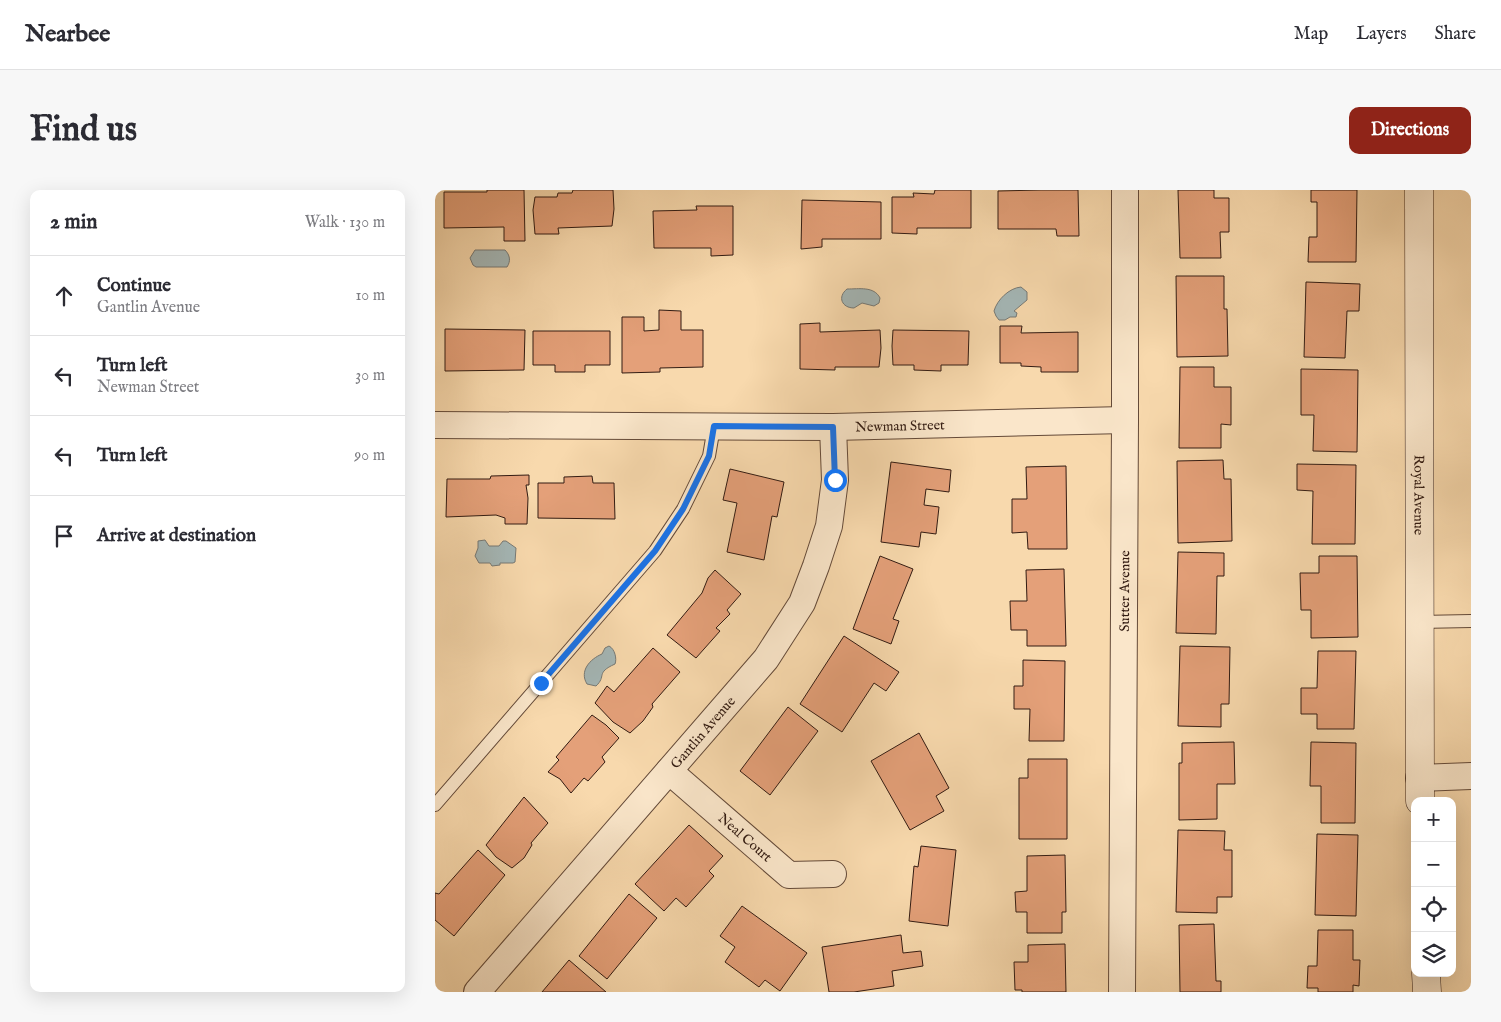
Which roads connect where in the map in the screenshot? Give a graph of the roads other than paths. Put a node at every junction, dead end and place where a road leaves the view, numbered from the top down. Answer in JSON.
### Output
{"nodes":[{"id":1,"x":1125,"y":190,"type":"edge"},
{"id":2,"x":1419,"y":190,"type":"edge"},
{"id":3,"x":1125,"y":420,"type":"junction"},
{"id":4,"x":435,"y":425,"type":"edge"},
{"id":5,"x":714,"y":426,"type":"junction"},
{"id":6,"x":833,"y":427,"type":"junction"},
{"id":7,"x":1471,"y":621,"type":"edge"},
{"id":8,"x":1419,"y":622,"type":"junction"},
{"id":9,"x":669,"y":770,"type":"junction"},
{"id":10,"x":1471,"y":776,"type":"edge"},
{"id":11,"x":1420,"y":789,"type":"edge"},
{"id":12,"x":435,"y":805,"type":"edge"},
{"id":13,"x":833,"y":874,"type":"dead end"},
{"id":14,"x":1426,"y":977,"type":"edge"},
{"id":15,"x":477,"y":992,"type":"edge"},
{"id":16,"x":1122,"y":992,"type":"edge"},
{"id":17,"x":1427,"y":992,"type":"edge"}],
"edges":[{"from":1,"to":3,"type":"street","name":"Sutter Avenue"},
{"from":2,"to":8,"type":"main road","name":"Royal Avenue"},
{"from":3,"to":6,"type":"street","name":"Newman Street"},
{"from":3,"to":16,"type":"street","name":"Sutter Avenue"},
{"from":4,"to":5,"type":"street","name":"Newman Street"},
{"from":5,"to":6,"type":"street","name":"Newman Street"},
{"from":5,"to":12,"type":"lane"},
{"from":6,"to":9,"type":"street","name":"Gantlin Avenue"},
{"from":7,"to":8,"type":"lane"},
{"from":8,"to":11,"type":"main road","name":"Royal Avenue"},
{"from":9,"to":13,"type":"street","name":"Neal Court"},
{"from":9,"to":15,"type":"street","name":"Gantlin Avenue"},
{"from":10,"to":11,"type":"street"},
{"from":14,"to":17,"type":"main road"}]}
